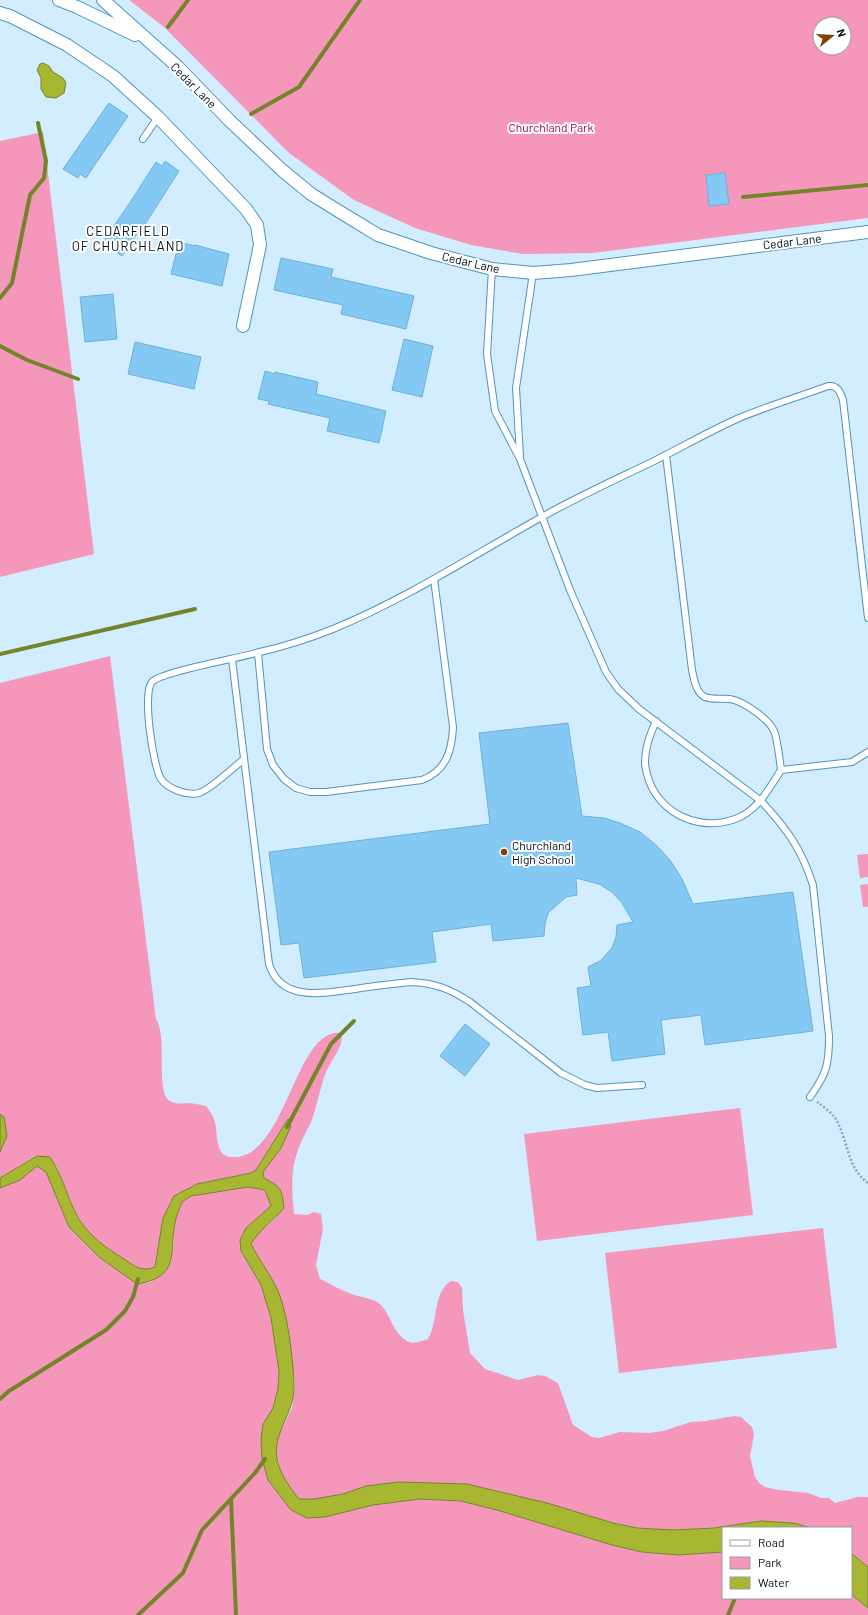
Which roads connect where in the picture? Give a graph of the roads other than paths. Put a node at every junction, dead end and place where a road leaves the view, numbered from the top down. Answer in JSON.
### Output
{"nodes":[{"id":1,"x":59,"y":0,"type":"edge"},
{"id":2,"x":103,"y":0,"type":"edge"},
{"id":3,"x":0,"y":13,"type":"edge"},
{"id":4,"x":147,"y":41,"type":"junction"},
{"id":5,"x":158,"y":117,"type":"junction"},
{"id":6,"x":143,"y":139,"type":"dead end"},
{"id":7,"x":868,"y":232,"type":"edge"},
{"id":8,"x":492,"y":269,"type":"junction"},
{"id":9,"x":533,"y":273,"type":"junction"},
{"id":10,"x":243,"y":326,"type":"dead end"},
{"id":11,"x":666,"y":455,"type":"junction"},
{"id":12,"x":520,"y":459,"type":"junction"},
{"id":13,"x":542,"y":517,"type":"junction"},
{"id":14,"x":434,"y":579,"type":"junction"},
{"id":15,"x":868,"y":618,"type":"edge"},
{"id":16,"x":258,"y":653,"type":"junction"},
{"id":17,"x":232,"y":659,"type":"junction"},
{"id":18,"x":656,"y":721,"type":"junction"},
{"id":19,"x":868,"y":752,"type":"edge"},
{"id":20,"x":244,"y":759,"type":"junction"},
{"id":21,"x":781,"y":770,"type":"junction"},
{"id":22,"x":761,"y":801,"type":"junction"},
{"id":23,"x":642,"y":1085,"type":"dead end"},
{"id":24,"x":810,"y":1097,"type":"road end"}],
"edges":[{"from":1,"to":4,"type":"street","name":"Cedar Lane"},
{"from":2,"to":4,"type":"street","name":"Cedar Lane"},
{"from":3,"to":5,"type":"street"},
{"from":4,"to":8,"type":"street","name":"Cedar Lane"},
{"from":5,"to":6,"type":"lane"},
{"from":5,"to":10,"type":"street"},
{"from":7,"to":9,"type":"street","name":"Cedar Lane"},
{"from":8,"to":9,"type":"street","name":"Cedar Lane"},
{"from":8,"to":12,"type":"lane"},
{"from":9,"to":12,"type":"lane"},
{"from":11,"to":13,"type":"lane"},
{"from":11,"to":15,"type":"lane"},
{"from":11,"to":21,"type":"lane"},
{"from":12,"to":13,"type":"lane"},
{"from":13,"to":14,"type":"lane"},
{"from":13,"to":18,"type":"lane"},
{"from":14,"to":16,"type":"lane"},
{"from":14,"to":16,"type":"lane"},
{"from":16,"to":17,"type":"lane"},
{"from":17,"to":20,"type":"lane"},
{"from":17,"to":20,"type":"lane"},
{"from":18,"to":22,"type":"lane"},
{"from":18,"to":22,"type":"lane"},
{"from":19,"to":21,"type":"lane"},
{"from":20,"to":23,"type":"lane"},
{"from":21,"to":22,"type":"lane"},
{"from":22,"to":24,"type":"lane"}]}
